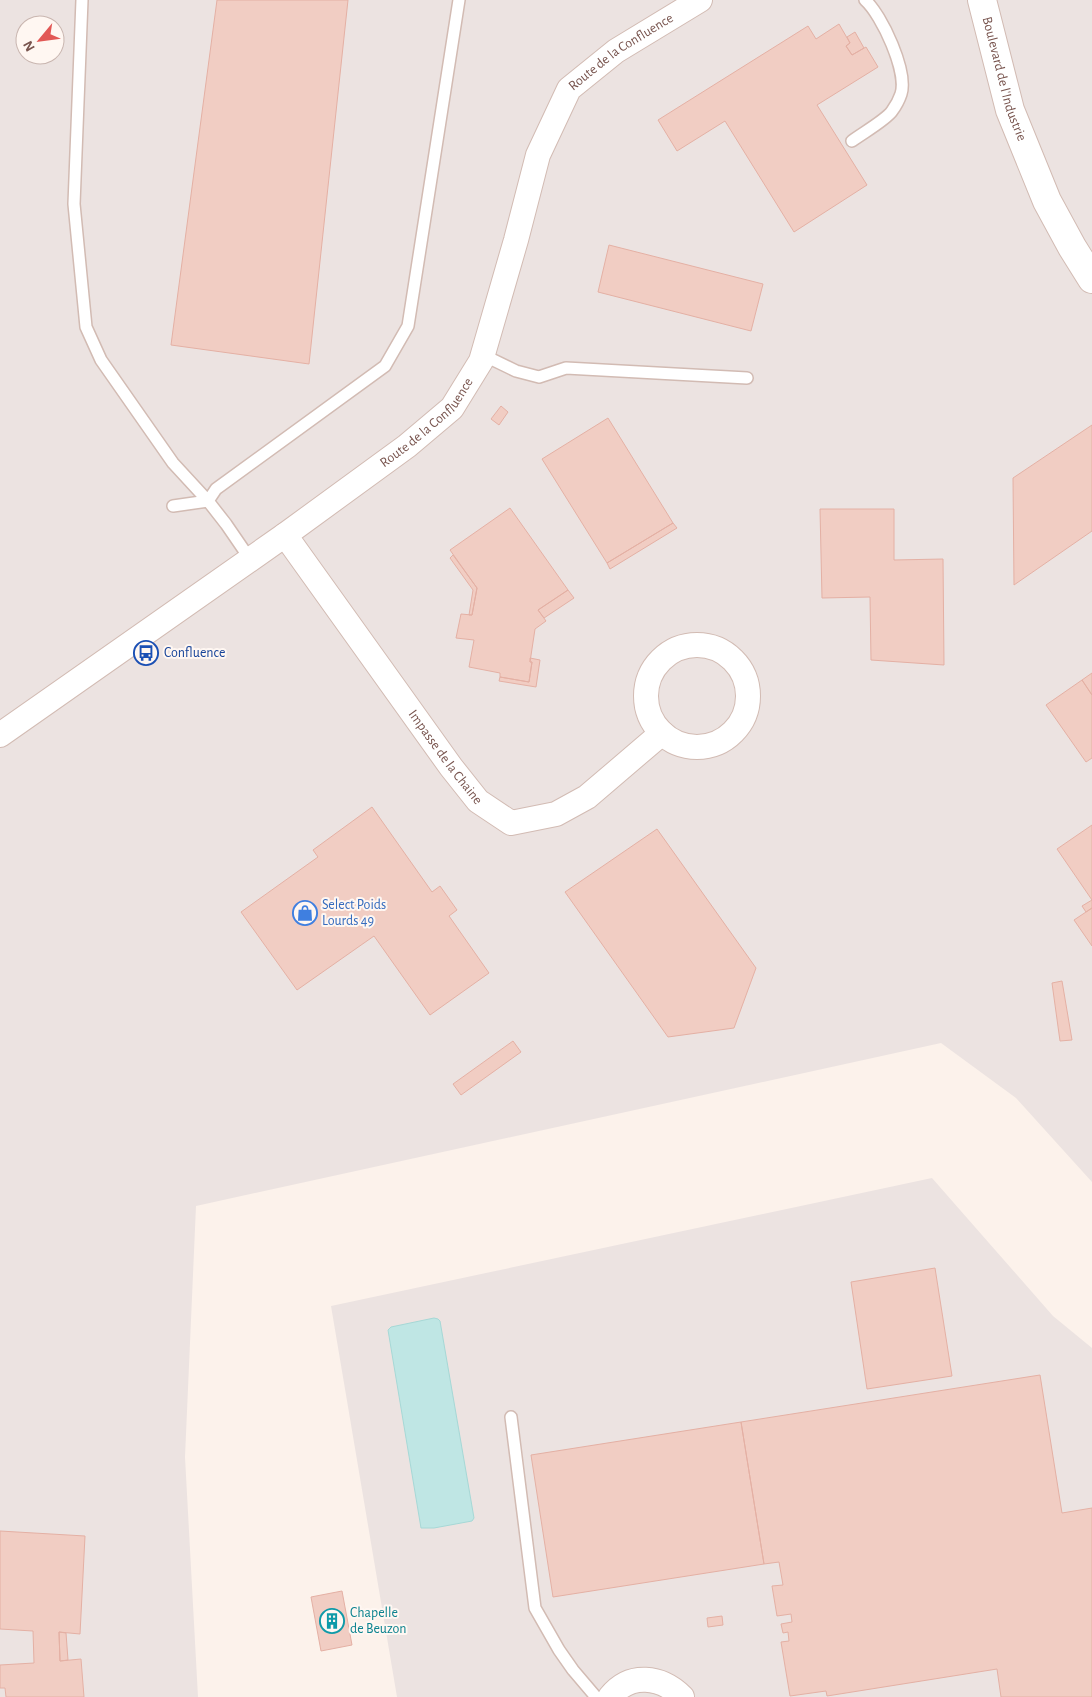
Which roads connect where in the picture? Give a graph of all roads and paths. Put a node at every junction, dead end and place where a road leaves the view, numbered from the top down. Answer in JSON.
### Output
{"nodes":[{"id":1,"x":82,"y":0,"type":"edge"},
{"id":2,"x":459,"y":0,"type":"edge"},
{"id":3,"x":865,"y":0,"type":"edge"},
{"id":4,"x":982,"y":0,"type":"edge"},
{"id":5,"x":999,"y":0,"type":"edge"},
{"id":6,"x":690,"y":3,"type":"edge"},
{"id":7,"x":852,"y":141,"type":"dead end"},
{"id":8,"x":1029,"y":156,"type":"junction"},
{"id":9,"x":1092,"y":279,"type":"edge"},
{"id":10,"x":483,"y":355,"type":"junction"},
{"id":11,"x":747,"y":378,"type":"dead end"},
{"id":12,"x":208,"y":501,"type":"junction"},
{"id":13,"x":173,"y":506,"type":"dead end"},
{"id":14,"x":285,"y":534,"type":"junction"},
{"id":15,"x":250,"y":559,"type":"junction"},
{"id":16,"x":662,"y":733,"type":"junction"},
{"id":17,"x":0,"y":735,"type":"edge"},
{"id":18,"x":511,"y":1417,"type":"dead end"},
{"id":19,"x":596,"y":1697,"type":"edge"},
{"id":20,"x":610,"y":1697,"type":"edge"},
{"id":21,"x":682,"y":1697,"type":"edge"}],
"edges":[{"from":1,"to":12,"type":"lane"},
{"from":2,"to":12,"type":"lane"},
{"from":3,"to":7,"type":"lane"},
{"from":4,"to":8,"type":"street","name":"Boulevard de l'Industrie"},
{"from":5,"to":8,"type":"street","name":"Boulevard de l'Industrie"},
{"from":6,"to":10,"type":"street","name":"Route de la Confluence"},
{"from":8,"to":9,"type":"street","name":"Boulevard de l'Industrie"},
{"from":10,"to":11,"type":"lane"},
{"from":10,"to":14,"type":"street","name":"Route de la Confluence"},
{"from":12,"to":13,"type":"lane"},
{"from":12,"to":15,"type":"lane"},
{"from":14,"to":15,"type":"street","name":"Route de la Confluence"},
{"from":14,"to":16,"type":"street","name":"Impasse de la Chaine"},
{"from":15,"to":17,"type":"street","name":"Route de la Confluence"},
{"from":16,"to":16,"type":"street"},
{"from":18,"to":19,"type":"lane"},
{"from":20,"to":21,"type":"street"}]}
